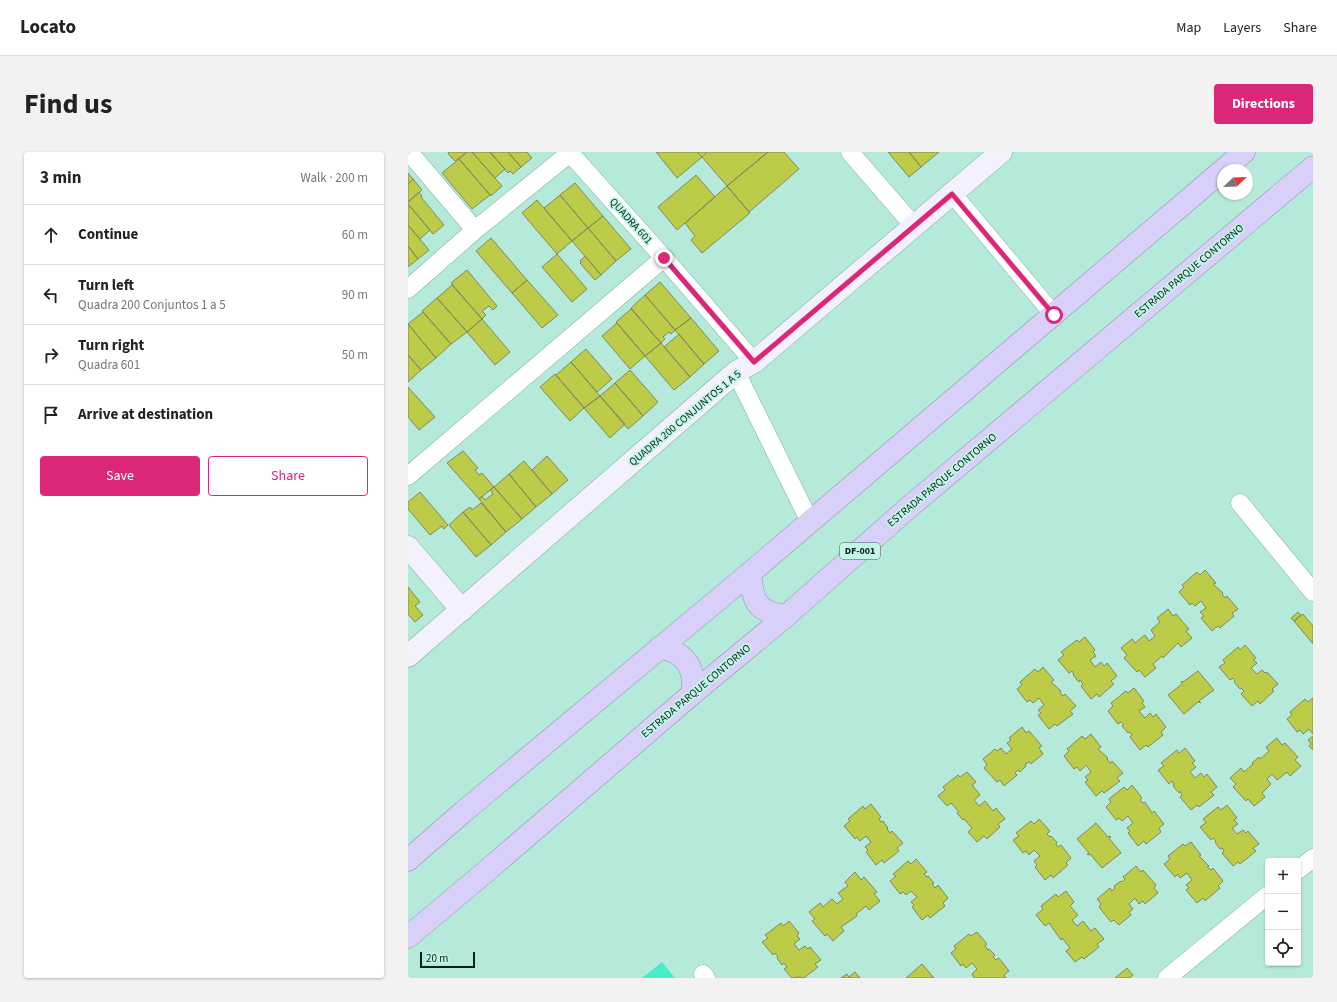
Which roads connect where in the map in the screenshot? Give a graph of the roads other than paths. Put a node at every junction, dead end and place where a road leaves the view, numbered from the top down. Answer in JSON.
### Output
{"nodes":[{"id":1,"x":409,"y":152,"type":"edge"},
{"id":2,"x":850,"y":152,"type":"edge"},
{"id":3,"x":1001,"y":152,"type":"edge"},
{"id":4,"x":1244,"y":152,"type":"edge"},
{"id":5,"x":570,"y":153,"type":"edge"},
{"id":6,"x":1230,"y":164,"type":"edge"},
{"id":7,"x":1313,"y":167,"type":"edge"},
{"id":8,"x":1217,"y":175,"type":"edge"},
{"id":9,"x":952,"y":194,"type":"junction"},
{"id":10,"x":914,"y":226,"type":"junction"},
{"id":11,"x":475,"y":230,"type":"junction"},
{"id":12,"x":664,"y":258,"type":"junction"},
{"id":13,"x":408,"y":289,"type":"edge"},
{"id":14,"x":1054,"y":315,"type":"junction"},
{"id":15,"x":745,"y":367,"type":"junction"},
{"id":16,"x":408,"y":476,"type":"edge"},
{"id":17,"x":1240,"y":503,"type":"dead end"},
{"id":18,"x":810,"y":522,"type":"junction"},
{"id":19,"x":408,"y":547,"type":"edge"},
{"id":20,"x":750,"y":573,"type":"junction"},
{"id":21,"x":1313,"y":592,"type":"edge"},
{"id":22,"x":462,"y":610,"type":"junction"},
{"id":23,"x":786,"y":616,"type":"junction"},
{"id":24,"x":660,"y":647,"type":"junction"},
{"id":25,"x":408,"y":656,"type":"edge"},
{"id":26,"x":692,"y":694,"type":"junction"},
{"id":27,"x":1313,"y":858,"type":"edge"},
{"id":28,"x":408,"y":860,"type":"edge"},
{"id":29,"x":1301,"y":868,"type":"edge"},
{"id":30,"x":1265,"y":897,"type":"edge"},
{"id":31,"x":408,"y":936,"type":"edge"},
{"id":32,"x":1167,"y":978,"type":"edge"}],
"edges":[{"from":1,"to":11,"type":"street"},
{"from":2,"to":10,"type":"street"},
{"from":3,"to":9,"type":"street","name":"QUADRA 200 CONJUNTOS 1 A 5"},
{"from":4,"to":6,"type":"highway"},
{"from":5,"to":11,"type":"street"},
{"from":5,"to":12,"type":"street","name":"QUADRA 601"},
{"from":7,"to":23,"type":"highway","name":"ESTRADA PARQUE CONTORNO","number":"DF-001"},
{"from":8,"to":14,"type":"highway"},
{"from":9,"to":10,"type":"street","name":"QUADRA 200 CONJUNTOS 1 A 5"},
{"from":9,"to":14,"type":"street"},
{"from":10,"to":15,"type":"street","name":"QUADRA 200 CONJUNTOS 1 A 5"},
{"from":11,"to":13,"type":"street"},
{"from":12,"to":15,"type":"street","name":"QUADRA 601"},
{"from":12,"to":16,"type":"street"},
{"from":14,"to":18,"type":"highway"},
{"from":15,"to":18,"type":"street","name":"QUADRA 601"},
{"from":15,"to":22,"type":"street","name":"QUADRA 200 CONJUNTOS 1 A 5"},
{"from":17,"to":21,"type":"street"},
{"from":18,"to":20,"type":"highway"},
{"from":19,"to":22,"type":"street"},
{"from":20,"to":23,"type":"highway"},
{"from":20,"to":24,"type":"highway"},
{"from":22,"to":25,"type":"street","name":"QUADRA 200 CONJUNTOS 1 A 5"},
{"from":23,"to":26,"type":"highway","name":"ESTRADA PARQUE CONTORNO","number":"DF-001"},
{"from":24,"to":26,"type":"highway"},
{"from":24,"to":28,"type":"highway"},
{"from":26,"to":31,"type":"highway","name":"ESTRADA PARQUE CONTORNO","number":"DF-001"},
{"from":27,"to":29,"type":"street"},
{"from":30,"to":32,"type":"street"}]}
